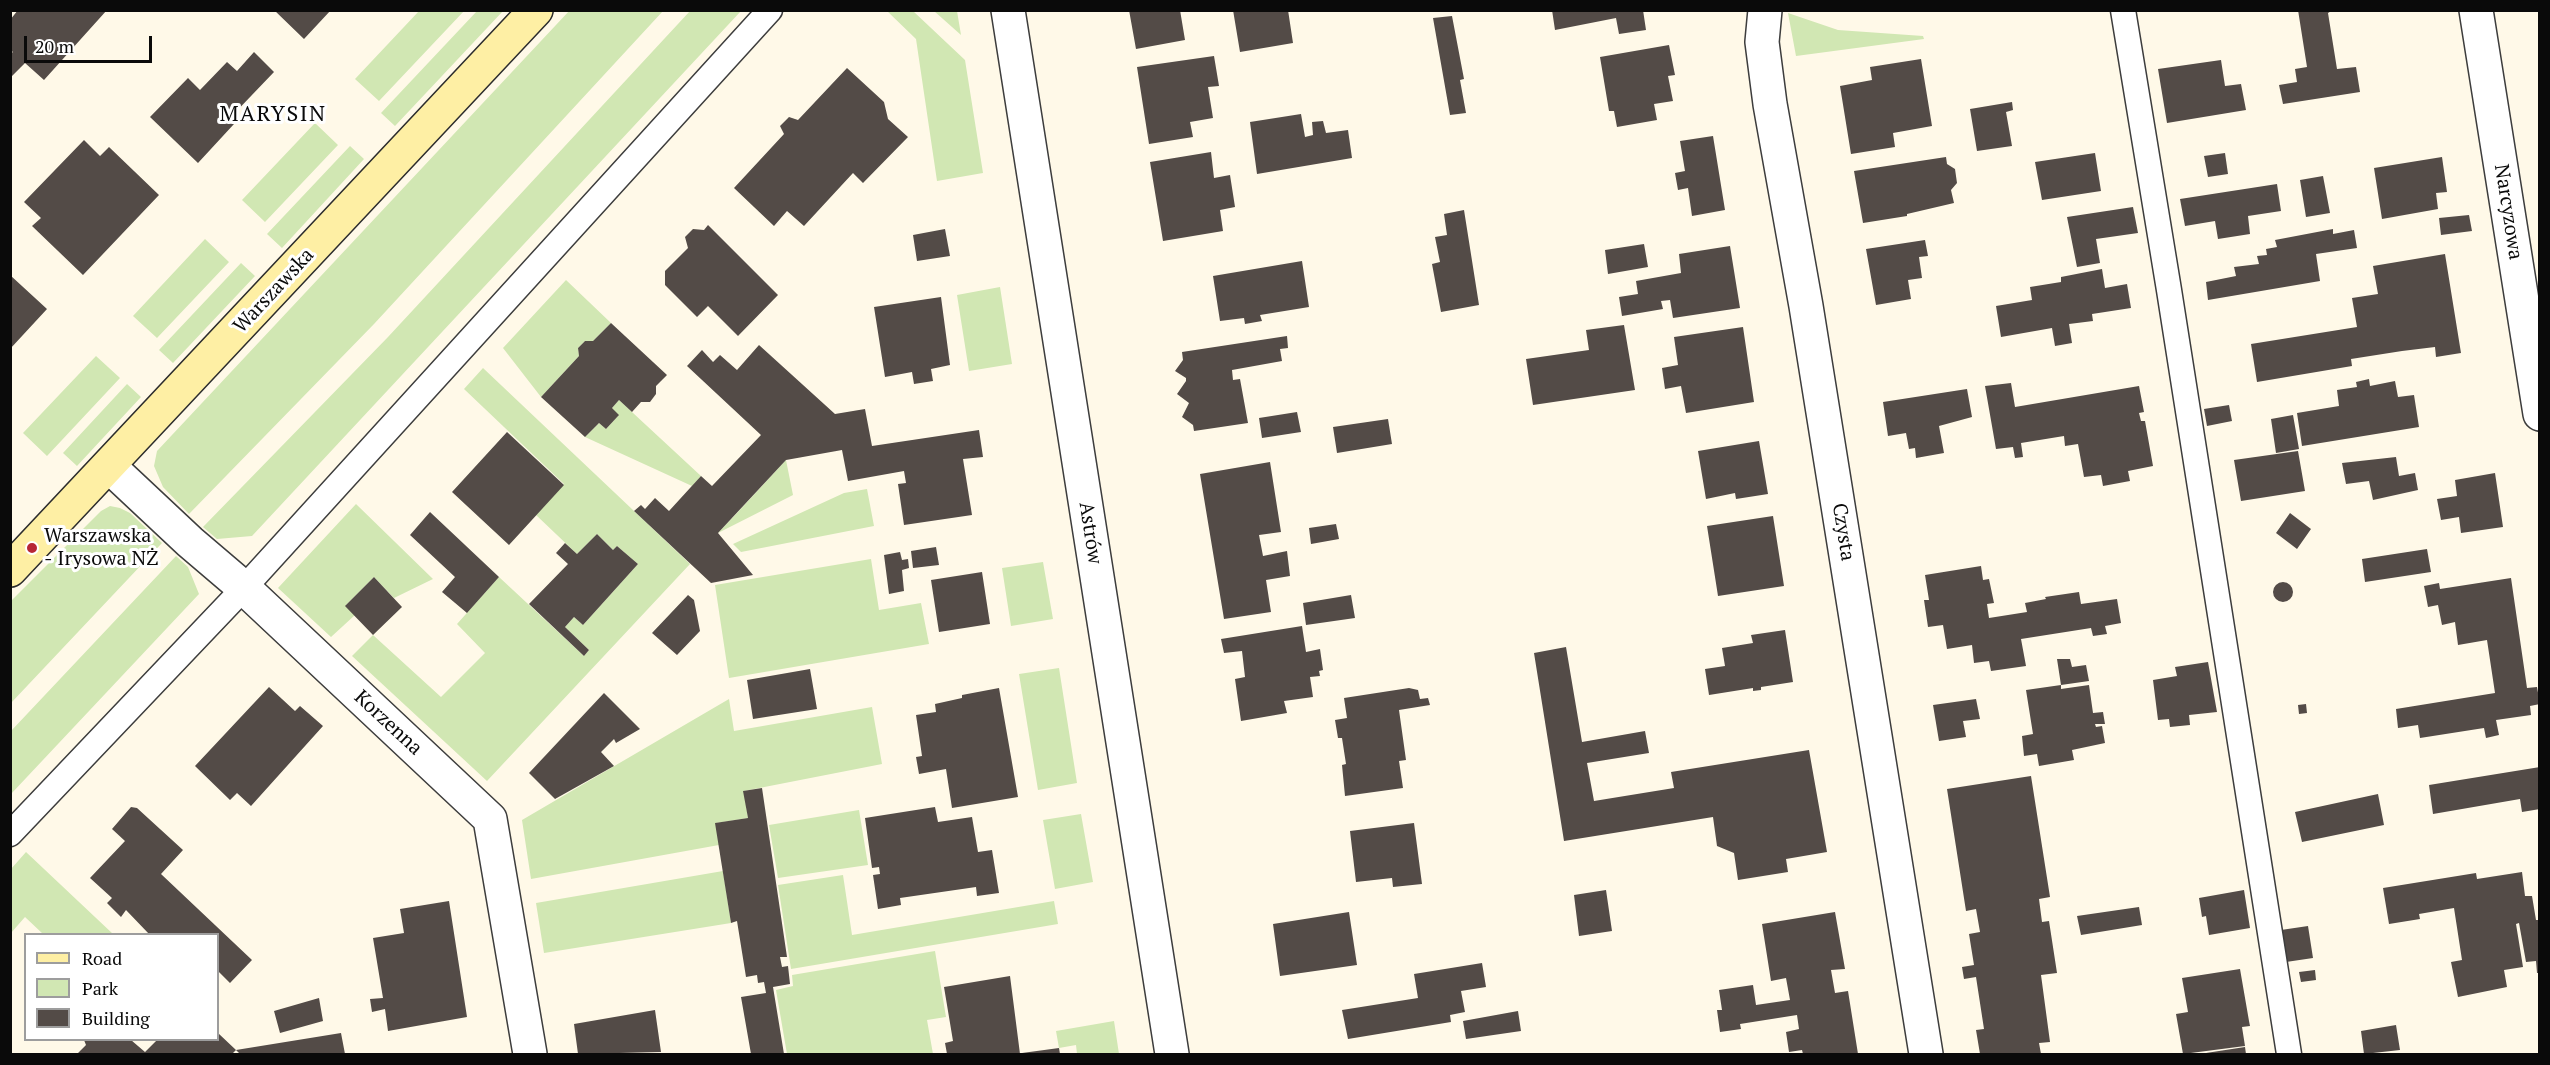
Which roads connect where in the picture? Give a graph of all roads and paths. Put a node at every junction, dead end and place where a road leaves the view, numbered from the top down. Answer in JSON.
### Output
{"nodes":[{"id":1,"x":536,"y":10,"type":"edge"},
{"id":2,"x":771,"y":10,"type":"edge"},
{"id":3,"x":1008,"y":10,"type":"edge"},
{"id":4,"x":1765,"y":10,"type":"edge"},
{"id":5,"x":2123,"y":10,"type":"edge"},
{"id":6,"x":2476,"y":10,"type":"edge"},
{"id":7,"x":2540,"y":414,"type":"edge"},
{"id":8,"x":110,"y":467,"type":"junction"},
{"id":9,"x":10,"y":570,"type":"edge"},
{"id":10,"x":244,"y":588,"type":"junction"},
{"id":11,"x":10,"y":834,"type":"edge"},
{"id":12,"x":530,"y":1054,"type":"edge"},
{"id":13,"x":1172,"y":1054,"type":"edge"},
{"id":14,"x":1926,"y":1054,"type":"edge"},
{"id":15,"x":2289,"y":1054,"type":"edge"}],
"edges":[{"from":1,"to":8,"type":"street","name":"Warszawska"},
{"from":2,"to":10,"type":"lane"},
{"from":3,"to":13,"type":"street","name":"Astrów"},
{"from":4,"to":14,"type":"street","name":"Czysta"},
{"from":5,"to":15,"type":"lane"},
{"from":6,"to":7,"type":"street","name":"Narcyzowa"},
{"from":8,"to":9,"type":"street","name":"Warszawska"},
{"from":8,"to":10,"type":"street","name":"Korzenna"},
{"from":10,"to":11,"type":"lane"},
{"from":10,"to":12,"type":"street","name":"Korzenna"}]}
